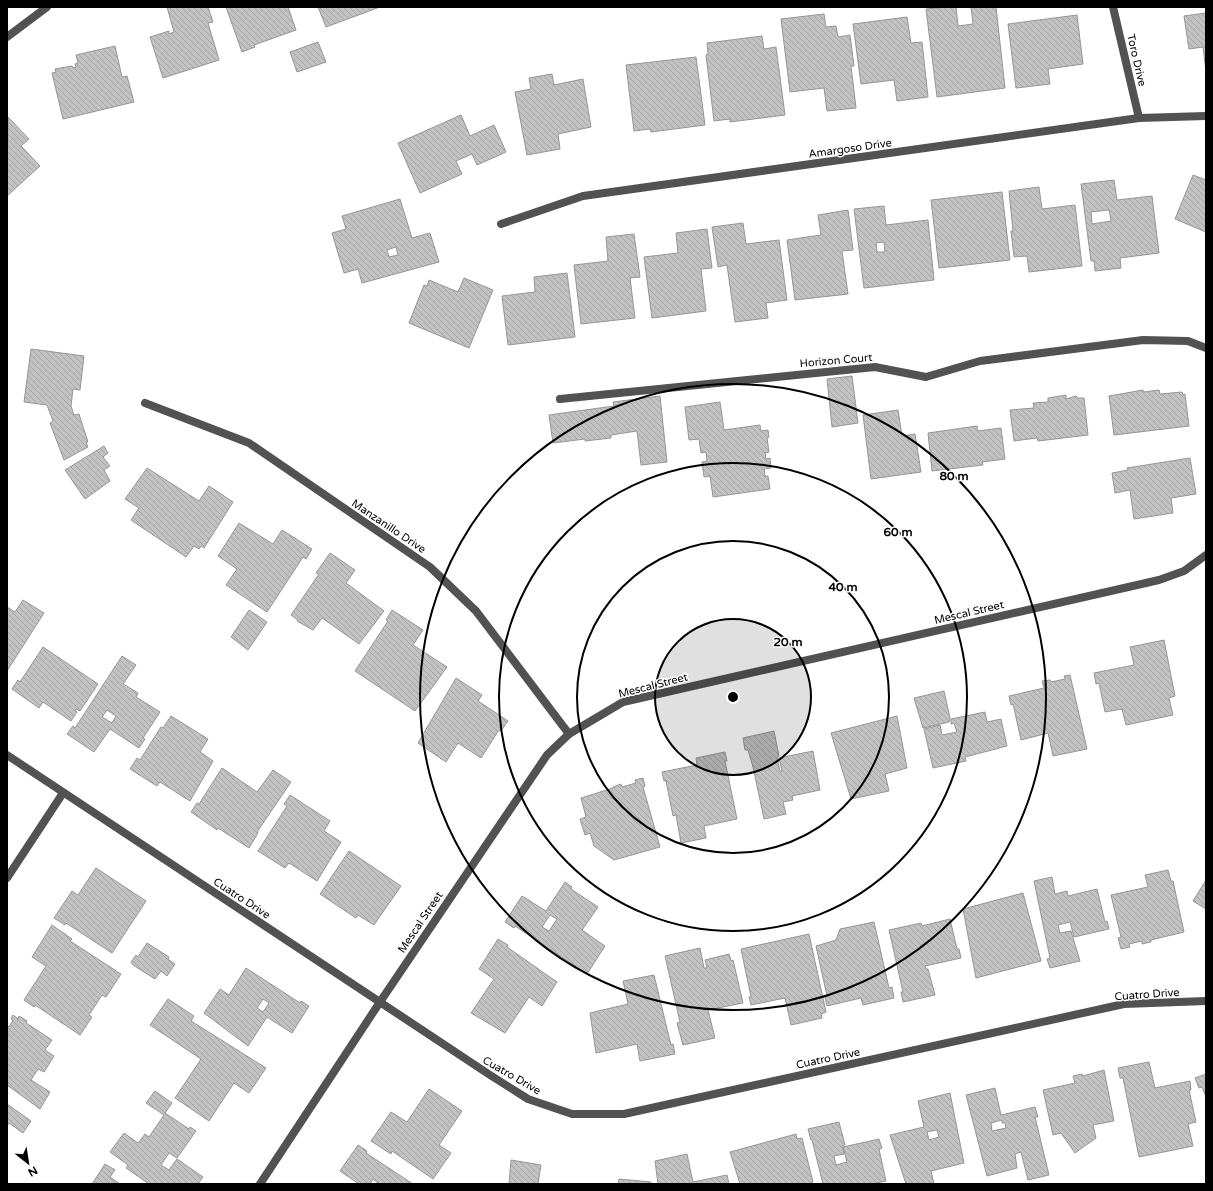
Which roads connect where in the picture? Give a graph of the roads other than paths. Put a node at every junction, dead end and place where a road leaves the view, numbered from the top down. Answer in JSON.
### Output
{"nodes":[{"id":1,"x":47,"y":7,"type":"edge"},
{"id":2,"x":1113,"y":7,"type":"edge"},
{"id":3,"x":7,"y":36,"type":"edge"},
{"id":4,"x":1206,"y":116,"type":"edge"},
{"id":5,"x":1139,"y":118,"type":"junction"},
{"id":6,"x":501,"y":224,"type":"dead end"},
{"id":7,"x":1206,"y":348,"type":"edge"},
{"id":8,"x":560,"y":399,"type":"dead end"},
{"id":9,"x":145,"y":403,"type":"dead end"},
{"id":10,"x":1206,"y":555,"type":"edge"},
{"id":11,"x":568,"y":734,"type":"junction"},
{"id":12,"x":7,"y":755,"type":"edge"},
{"id":13,"x":63,"y":793,"type":"junction"},
{"id":14,"x":7,"y":878,"type":"edge"},
{"id":15,"x":1206,"y":1001,"type":"edge"},
{"id":16,"x":380,"y":1002,"type":"junction"},
{"id":17,"x":260,"y":1184,"type":"edge"}],
"edges":[{"from":1,"to":3,"type":"street"},
{"from":2,"to":5,"type":"street","name":"Toro Drive"},
{"from":4,"to":5,"type":"street","name":"Amargoso Drive"},
{"from":5,"to":6,"type":"street","name":"Amargoso Drive"},
{"from":7,"to":8,"type":"street","name":"Horizon Court"},
{"from":9,"to":11,"type":"street","name":"Manzanillo Drive"},
{"from":10,"to":11,"type":"street","name":"Mescal Street"},
{"from":11,"to":16,"type":"street","name":"Mescal Street"},
{"from":12,"to":13,"type":"street","name":"Cuatro Drive"},
{"from":13,"to":14,"type":"street"},
{"from":13,"to":16,"type":"street","name":"Cuatro Drive"},
{"from":15,"to":16,"type":"street","name":"Cuatro Drive"},
{"from":16,"to":17,"type":"street","name":"Mescal Street"}]}
